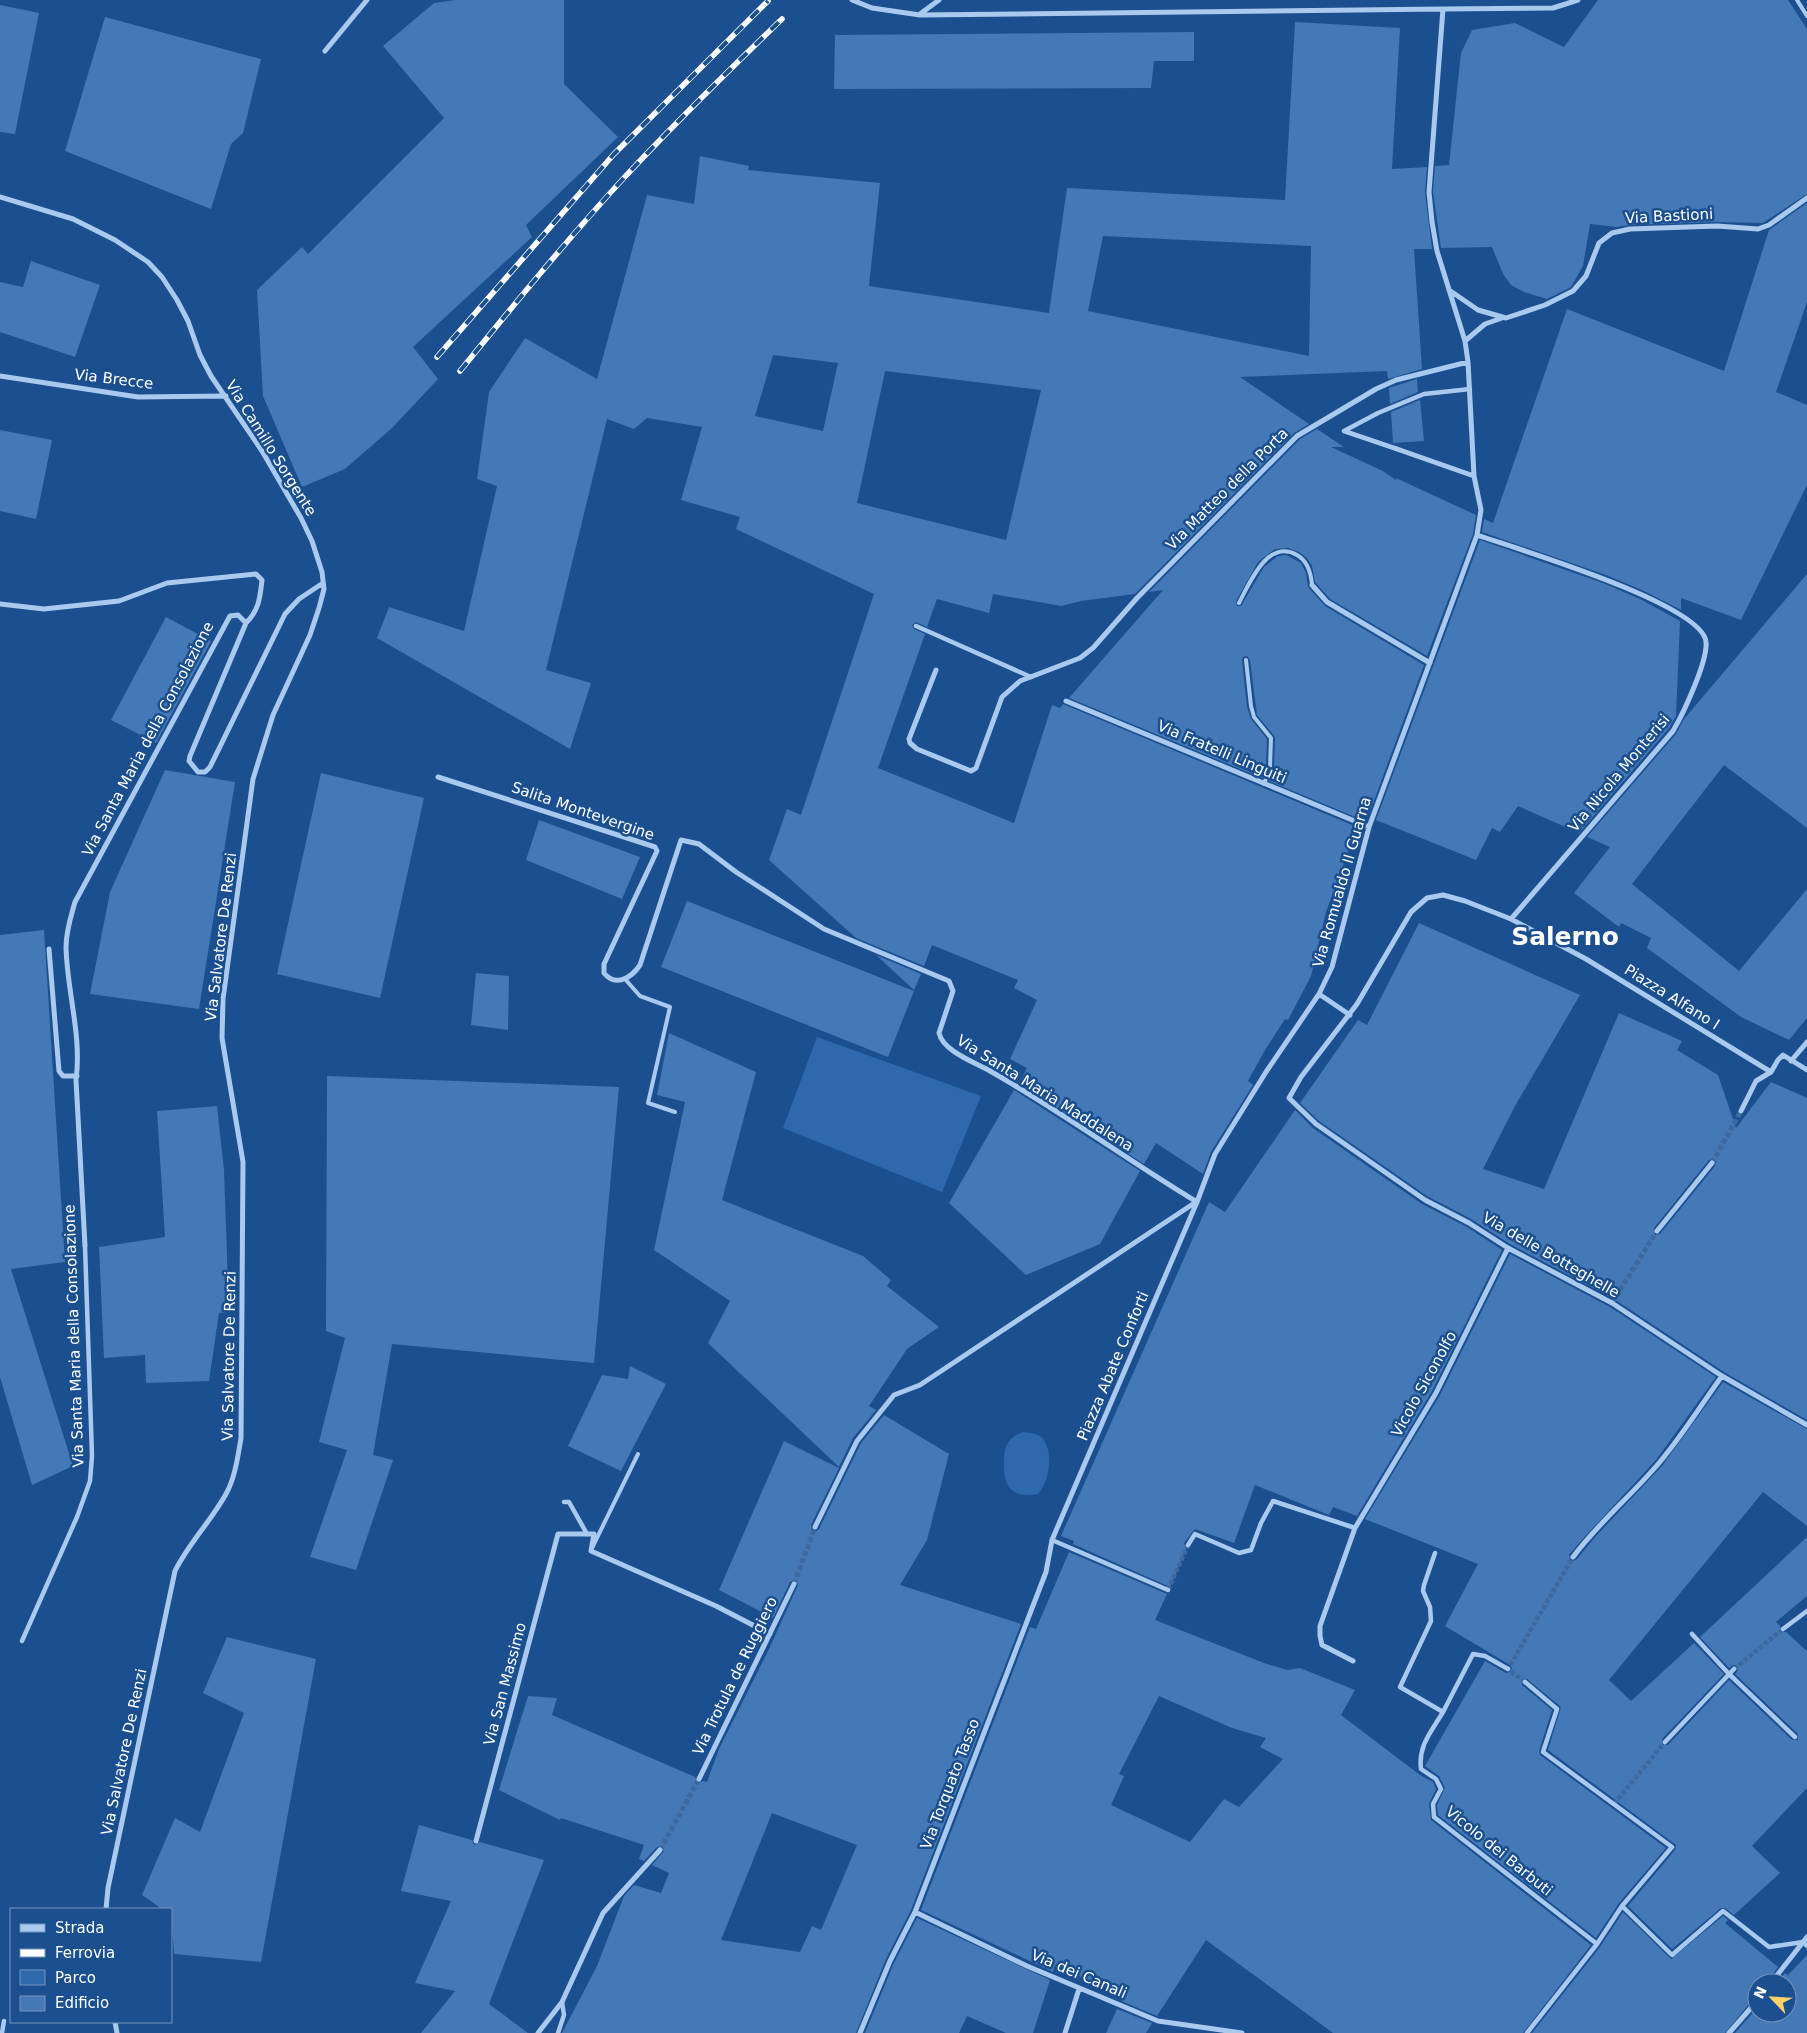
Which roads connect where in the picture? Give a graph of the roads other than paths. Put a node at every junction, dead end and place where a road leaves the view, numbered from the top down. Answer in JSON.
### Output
{"nodes":[{"id":1,"x":367,"y":0,"type":"edge"},
{"id":2,"x":852,"y":0,"type":"edge"},
{"id":3,"x":939,"y":0,"type":"edge"},
{"id":4,"x":1473,"y":0,"type":"edge"},
{"id":5,"x":1578,"y":0,"type":"edge"},
{"id":6,"x":1796,"y":0,"type":"edge"},
{"id":7,"x":1470,"y":8,"type":"junction"},
{"id":8,"x":1443,"y":9,"type":"junction"},
{"id":9,"x":920,"y":15,"type":"junction"},
{"id":10,"x":1807,"y":16,"type":"edge"},
{"id":11,"x":326,"y":51,"type":"dead end"},
{"id":12,"x":0,"y":197,"type":"edge"},
{"id":13,"x":1807,"y":198,"type":"edge"},
{"id":14,"x":1448,"y":289,"type":"junction"},
{"id":15,"x":1506,"y":318,"type":"junction"},
{"id":16,"x":1465,"y":341,"type":"junction"},
{"id":17,"x":1468,"y":362,"type":"junction"},
{"id":18,"x":0,"y":376,"type":"edge"},
{"id":19,"x":1470,"y":389,"type":"junction"},
{"id":20,"x":226,"y":396,"type":"junction"},
{"id":21,"x":1397,"y":449,"type":"joint"},
{"id":22,"x":1474,"y":476,"type":"junction"},
{"id":23,"x":1476,"y":535,"type":"junction"},
{"id":24,"x":323,"y":583,"type":"junction"},
{"id":25,"x":1312,"y":585,"type":"joint"},
{"id":26,"x":1239,"y":603,"type":"dead end"},
{"id":27,"x":0,"y":604,"type":"edge"},
{"id":28,"x":246,"y":623,"type":"junction"},
{"id":29,"x":916,"y":626,"type":"dead end"},
{"id":30,"x":1246,"y":660,"type":"dead end"},
{"id":31,"x":1430,"y":663,"type":"junction"},
{"id":32,"x":936,"y":670,"type":"dead end"},
{"id":33,"x":1032,"y":678,"type":"junction"},
{"id":34,"x":1066,"y":701,"type":"dead end"},
{"id":35,"x":438,"y":777,"type":"dead end"},
{"id":36,"x":1264,"y":784,"type":"junction"},
{"id":37,"x":249,"y":812,"type":"joint"},
{"id":38,"x":1369,"y":828,"type":"junction"},
{"id":39,"x":1511,"y":919,"type":"junction"},
{"id":40,"x":49,"y":949,"type":"dead end"},
{"id":41,"x":625,"y":979,"type":"junction"},
{"id":42,"x":1318,"y":994,"type":"junction"},
{"id":43,"x":1350,"y":1015,"type":"junction"},
{"id":44,"x":1807,"y":1042,"type":"edge"},
{"id":45,"x":1791,"y":1060,"type":"junction"},
{"id":46,"x":1807,"y":1070,"type":"edge"},
{"id":47,"x":1772,"y":1072,"type":"junction"},
{"id":48,"x":77,"y":1076,"type":"junction"},
{"id":49,"x":1741,"y":1111,"type":"tunnel mouth"},
{"id":50,"x":675,"y":1112,"type":"dead end"},
{"id":51,"x":1712,"y":1163,"type":"tunnel mouth"},
{"id":52,"x":1197,"y":1202,"type":"junction"},
{"id":53,"x":1657,"y":1231,"type":"tunnel mouth"},
{"id":54,"x":85,"y":1246,"type":"joint"},
{"id":55,"x":1508,"y":1248,"type":"junction"},
{"id":56,"x":1722,"y":1376,"type":"junction"},
{"id":57,"x":1807,"y":1424,"type":"edge"},
{"id":58,"x":638,"y":1454,"type":"dead end"},
{"id":59,"x":564,"y":1502,"type":"dead end"},
{"id":60,"x":814,"y":1527,"type":"tunnel mouth"},
{"id":61,"x":1355,"y":1528,"type":"junction"},
{"id":62,"x":587,"y":1534,"type":"junction"},
{"id":63,"x":1052,"y":1540,"type":"junction"},
{"id":64,"x":1188,"y":1546,"type":"tunnel mouth"},
{"id":65,"x":591,"y":1550,"type":"junction"},
{"id":66,"x":1435,"y":1553,"type":"dead end"},
{"id":67,"x":1573,"y":1556,"type":"tunnel mouth"},
{"id":68,"x":794,"y":1584,"type":"tunnel mouth"},
{"id":69,"x":1168,"y":1590,"type":"dead end"},
{"id":70,"x":1807,"y":1611,"type":"edge"},
{"id":71,"x":1783,"y":1629,"type":"tunnel mouth"},
{"id":72,"x":770,"y":1634,"type":"junction"},
{"id":73,"x":1692,"y":1634,"type":"dead end"},
{"id":74,"x":22,"y":1641,"type":"dead end"},
{"id":75,"x":1354,"y":1660,"type":"dead end"},
{"id":76,"x":1508,"y":1669,"type":"dead end"},
{"id":77,"x":1734,"y":1669,"type":"tunnel mouth"},
{"id":78,"x":1729,"y":1674,"type":"junction"},
{"id":79,"x":1525,"y":1682,"type":"tunnel mouth"},
{"id":80,"x":1443,"y":1712,"type":"junction"},
{"id":81,"x":1795,"y":1737,"type":"dead end"},
{"id":82,"x":1665,"y":1742,"type":"tunnel mouth"},
{"id":83,"x":699,"y":1779,"type":"tunnel mouth"},
{"id":84,"x":476,"y":1841,"type":"dead end"},
{"id":85,"x":660,"y":1850,"type":"tunnel mouth"},
{"id":86,"x":1622,"y":1906,"type":"junction"},
{"id":87,"x":106,"y":1908,"type":"edge"},
{"id":88,"x":915,"y":1912,"type":"junction"},
{"id":89,"x":1807,"y":1937,"type":"edge"},
{"id":90,"x":1597,"y":1944,"type":"junction"},
{"id":91,"x":1805,"y":1944,"type":"edge"},
{"id":92,"x":1780,"y":1973,"type":"edge"},
{"id":93,"x":1079,"y":1989,"type":"junction"},
{"id":94,"x":562,"y":2002,"type":"junction"},
{"id":95,"x":1747,"y":2012,"type":"edge"},
{"id":96,"x":4,"y":2021,"type":"dead end"},
{"id":97,"x":2,"y":2033,"type":"edge"},
{"id":98,"x":538,"y":2033,"type":"edge"},
{"id":99,"x":558,"y":2033,"type":"edge"},
{"id":100,"x":860,"y":2033,"type":"edge"},
{"id":101,"x":1065,"y":2033,"type":"edge"},
{"id":102,"x":1242,"y":2033,"type":"edge"},
{"id":103,"x":1527,"y":2033,"type":"edge"},
{"id":104,"x":1729,"y":2033,"type":"edge"}],
"edges":[{"from":1,"to":11,"type":"street"},
{"from":2,"to":9,"type":"street"},
{"from":3,"to":9,"type":"street"},
{"from":4,"to":7,"type":"street"},
{"from":5,"to":7,"type":"street"},
{"from":6,"to":10,"type":"lane"},
{"from":7,"to":8,"type":"street"},
{"from":8,"to":9,"type":"street"},
{"from":8,"to":14,"type":"street"},
{"from":12,"to":20,"type":"street","name":"Via Camillo Sorgente"},
{"from":13,"to":15,"type":"street","name":"Via Bastioni"},
{"from":14,"to":15,"type":"street"},
{"from":14,"to":16,"type":"street"},
{"from":15,"to":16,"type":"street","name":"Via Bastioni"},
{"from":16,"to":17,"type":"street"},
{"from":17,"to":19,"type":"street"},
{"from":17,"to":33,"type":"street","name":"Via Matteo della Porta"},
{"from":18,"to":20,"type":"street","name":"Via Brecce"},
{"from":19,"to":21,"type":"street"},
{"from":19,"to":22,"type":"street"},
{"from":20,"to":24,"type":"street","name":"Via Camillo Sorgente"},
{"from":21,"to":22,"type":"street"},
{"from":22,"to":23,"type":"street","name":"Via Romualdo II Guarna"},
{"from":23,"to":31,"type":"street","name":"Via Romualdo II Guarna"},
{"from":23,"to":39,"type":"street","name":"Via Nicola Monterisi"},
{"from":24,"to":28,"type":"street"},
{"from":24,"to":37,"type":"street","name":"Via Camillo Sorgente"},
{"from":25,"to":26,"type":"lane"},
{"from":25,"to":31,"type":"street"},
{"from":27,"to":28,"type":"street"},
{"from":28,"to":48,"type":"street","name":"Via Santa Maria della Consolazione"},
{"from":29,"to":33,"type":"street"},
{"from":30,"to":36,"type":"lane"},
{"from":31,"to":38,"type":"street","name":"Via Romualdo II Guarna"},
{"from":32,"to":33,"type":"street","name":"Via Matteo della Porta"},
{"from":34,"to":36,"type":"street","name":"Via Fratelli Linguiti"},
{"from":35,"to":41,"type":"street","name":"Salita Montevergine"},
{"from":36,"to":38,"type":"street","name":"Via Fratelli Linguiti"},
{"from":37,"to":87,"type":"street","name":"Via Salvatore De Renzi"},
{"from":38,"to":42,"type":"street","name":"Via Romualdo II Guarna"},
{"from":39,"to":43,"type":"street","name":"Piazza Alfano I"},
{"from":39,"to":47,"type":"street","name":"Piazza Alfano I"},
{"from":40,"to":48,"type":"street"},
{"from":41,"to":50,"type":"lane"},
{"from":41,"to":52,"type":"street","name":"Via Santa Maria Maddalena"},
{"from":42,"to":43,"type":"street"},
{"from":42,"to":52,"type":"street","name":"Via Romualdo II Guarna"},
{"from":43,"to":55,"type":"street","name":"Via delle Botteghelle"},
{"from":44,"to":45,"type":"street"},
{"from":45,"to":46,"type":"street"},
{"from":45,"to":47,"type":"street"},
{"from":47,"to":49,"type":"street"},
{"from":48,"to":54,"type":"street","name":"Via Santa Maria della Consolazione"},
{"from":51,"to":53,"type":"street"},
{"from":52,"to":60,"type":"street"},
{"from":52,"to":63,"type":"street","name":"Piazza Abate Conforti"},
{"from":54,"to":74,"type":"street","name":"Via Santa Maria della Consolazione"},
{"from":55,"to":56,"type":"street","name":"Via delle Botteghelle"},
{"from":55,"to":61,"type":"street","name":"Vicolo Siconolfo"},
{"from":56,"to":57,"type":"street","name":"Via delle Botteghelle"},
{"from":56,"to":67,"type":"street"},
{"from":58,"to":65,"type":"lane"},
{"from":59,"to":62,"type":"street"},
{"from":61,"to":64,"type":"street"},
{"from":61,"to":75,"type":"street","name":"Vicolo Siconolfo"},
{"from":62,"to":65,"type":"street"},
{"from":62,"to":84,"type":"street","name":"Via San Massimo"},
{"from":63,"to":69,"type":"street"},
{"from":63,"to":88,"type":"street","name":"Via Torquato Tasso"},
{"from":65,"to":72,"type":"street"},
{"from":66,"to":80,"type":"street"},
{"from":68,"to":72,"type":"street","name":"Via Trotula de Ruggiero"},
{"from":70,"to":71,"type":"street"},
{"from":72,"to":83,"type":"street","name":"Via Trotula de Ruggiero"},
{"from":73,"to":78,"type":"street"},
{"from":76,"to":80,"type":"street","name":"Vicolo dei Barbuti"},
{"from":77,"to":78,"type":"street"},
{"from":78,"to":81,"type":"street"},
{"from":78,"to":82,"type":"street"},
{"from":79,"to":86,"type":"street"},
{"from":80,"to":90,"type":"street","name":"Vicolo dei Barbuti"},
{"from":85,"to":94,"type":"street"},
{"from":86,"to":90,"type":"street"},
{"from":86,"to":91,"type":"street"},
{"from":88,"to":93,"type":"street","name":"Via dei Canali"},
{"from":88,"to":100,"type":"street","name":"Via Torquato Tasso"},
{"from":89,"to":91,"type":"street"},
{"from":90,"to":103,"type":"street"},
{"from":91,"to":92,"type":"street"},
{"from":93,"to":101,"type":"street"},
{"from":93,"to":102,"type":"street","name":"Via dei Canali"},
{"from":94,"to":98,"type":"street"},
{"from":94,"to":99,"type":"street"},
{"from":95,"to":104,"type":"street"},
{"from":96,"to":97,"type":"street"}]}
